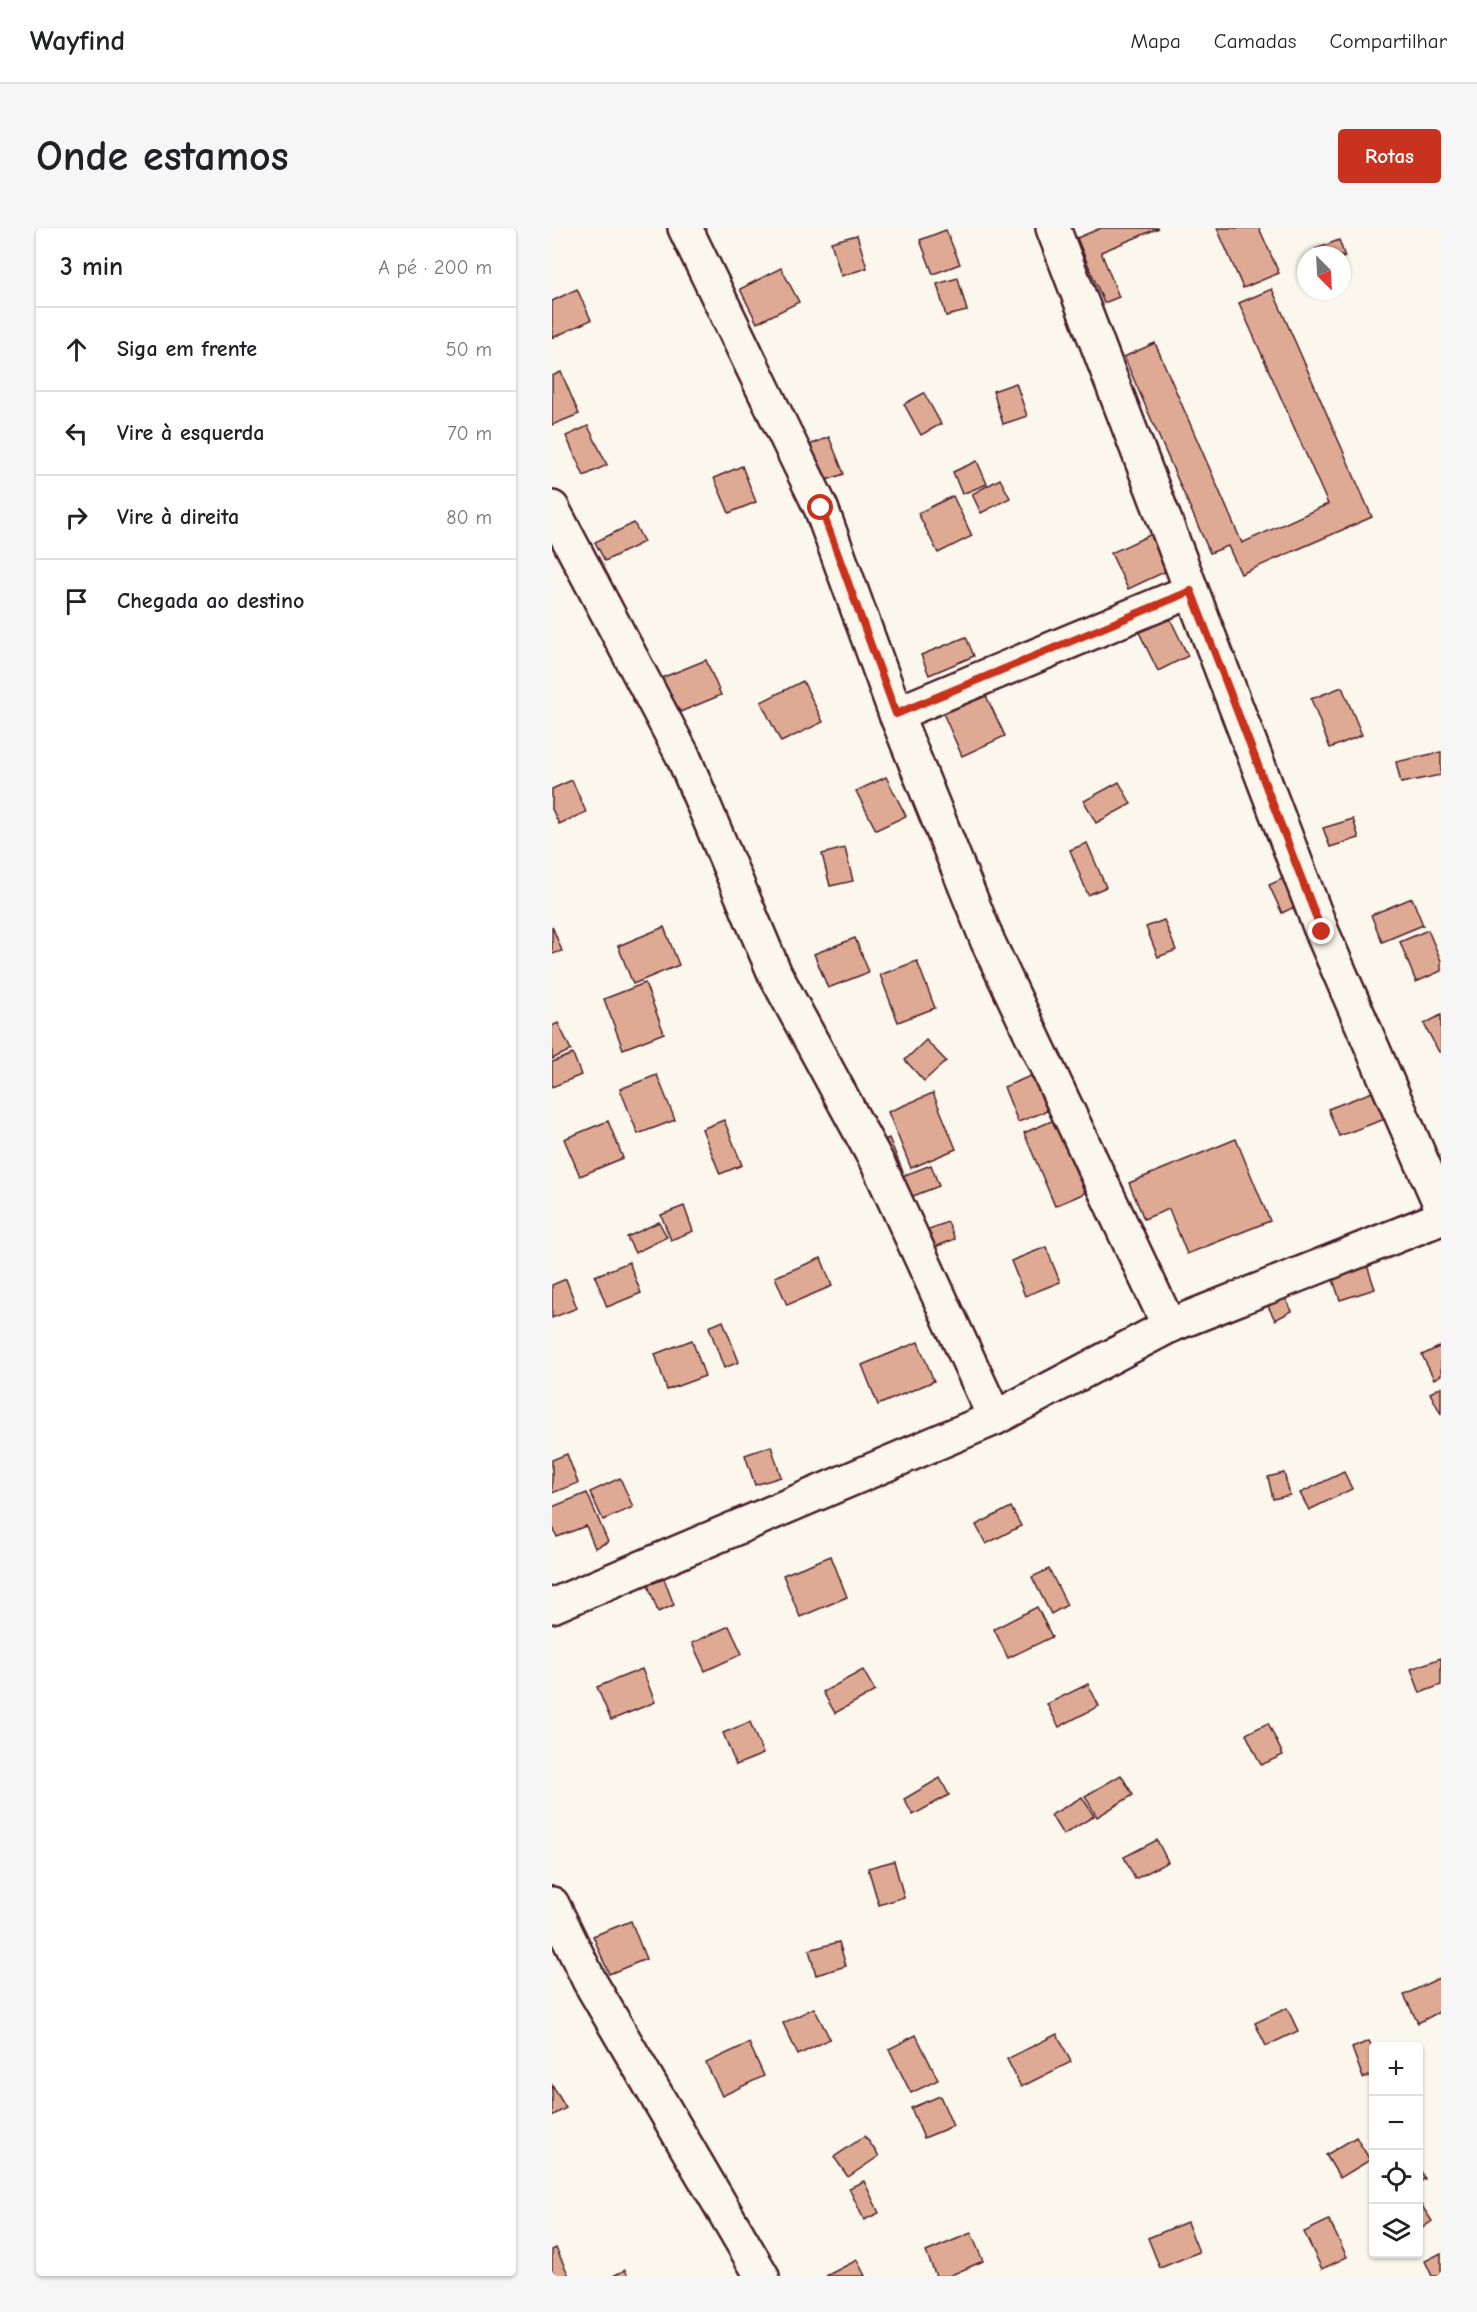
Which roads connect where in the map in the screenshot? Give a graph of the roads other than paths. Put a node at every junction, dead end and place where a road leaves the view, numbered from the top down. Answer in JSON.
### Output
{"nodes":[{"id":1,"x":685,"y":228,"type":"edge"},
{"id":2,"x":1053,"y":228,"type":"edge"},
{"id":3,"x":552,"y":508,"type":"edge"},
{"id":4,"x":1191,"y":591,"type":"junction"},
{"id":5,"x":896,"y":714,"type":"junction"},
{"id":6,"x":1441,"y":1206,"type":"edge"},
{"id":7,"x":1441,"y":1218,"type":"edge"},
{"id":8,"x":1169,"y":1326,"type":"junction"},
{"id":9,"x":995,"y":1418,"type":"junction"},
{"id":10,"x":552,"y":1606,"type":"edge"},
{"id":11,"x":552,"y":1904,"type":"edge"},
{"id":12,"x":762,"y":2276,"type":"edge"}],
"edges":[{"from":1,"to":5,"type":"street"},
{"from":2,"to":4,"type":"street"},
{"from":3,"to":9,"type":"street"},
{"from":4,"to":5,"type":"street"},
{"from":4,"to":6,"type":"street"},
{"from":5,"to":8,"type":"street"},
{"from":7,"to":8,"type":"street"},
{"from":8,"to":9,"type":"street"},
{"from":9,"to":10,"type":"street"},
{"from":11,"to":12,"type":"street"}]}
